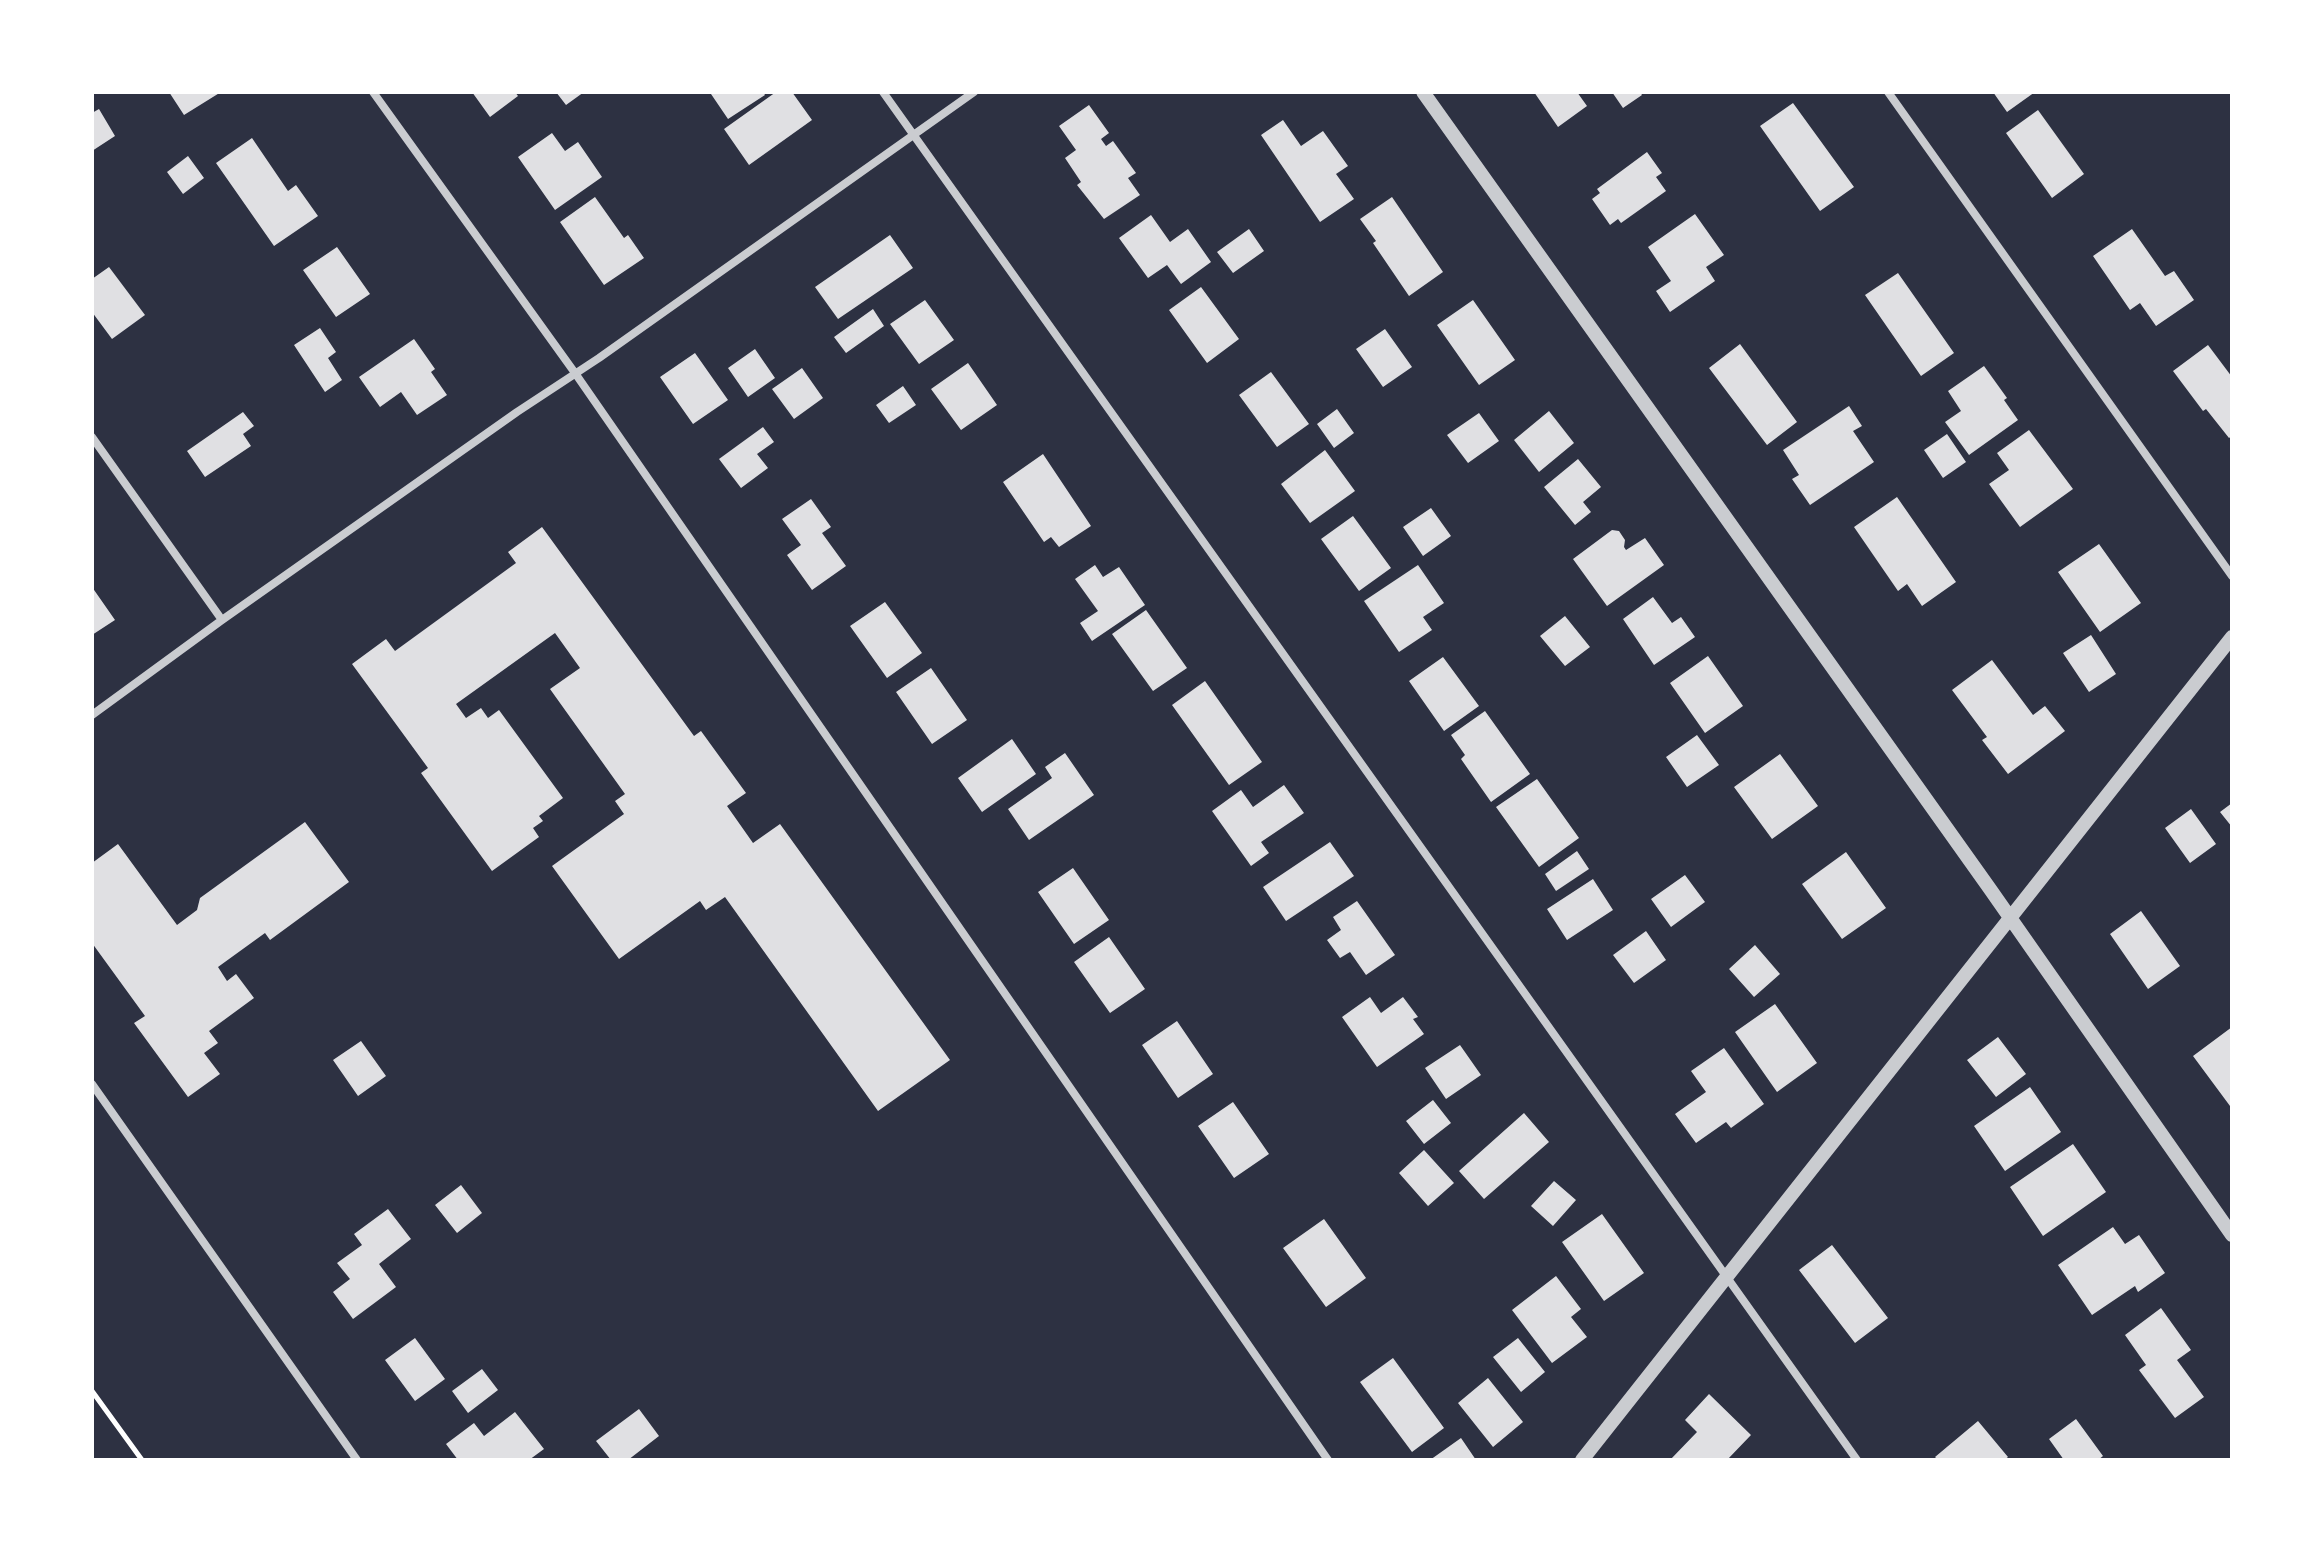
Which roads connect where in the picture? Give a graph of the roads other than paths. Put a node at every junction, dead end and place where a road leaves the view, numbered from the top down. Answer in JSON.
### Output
{"nodes":[{"id":1,"x":373,"y":92,"type":"edge"},
{"id":2,"x":883,"y":92,"type":"edge"},
{"id":3,"x":974,"y":92,"type":"edge"},
{"id":4,"x":1423,"y":92,"type":"edge"},
{"id":5,"x":1888,"y":92,"type":"edge"},
{"id":6,"x":913,"y":135,"type":"junction"},
{"id":7,"x":575,"y":373,"type":"junction"},
{"id":8,"x":92,"y":437,"type":"edge"},
{"id":9,"x":2232,"y":576,"type":"edge"},
{"id":10,"x":222,"y":620,"type":"junction"},
{"id":11,"x":2232,"y":637,"type":"edge"},
{"id":12,"x":92,"y":715,"type":"edge"},
{"id":13,"x":2010,"y":917,"type":"junction"},
{"id":14,"x":92,"y":1084,"type":"edge"},
{"id":15,"x":2232,"y":1235,"type":"edge"},
{"id":16,"x":1727,"y":1279,"type":"junction"},
{"id":17,"x":357,"y":1460,"type":"edge"},
{"id":18,"x":1328,"y":1460,"type":"edge"},
{"id":19,"x":1582,"y":1460,"type":"edge"},
{"id":20,"x":1857,"y":1460,"type":"edge"}],
"edges":[{"from":1,"to":7,"type":"street"},
{"from":2,"to":6,"type":"street"},
{"from":3,"to":6,"type":"street"},
{"from":4,"to":13,"type":"street"},
{"from":5,"to":9,"type":"street"},
{"from":6,"to":7,"type":"street"},
{"from":6,"to":16,"type":"street"},
{"from":7,"to":10,"type":"street"},
{"from":7,"to":18,"type":"street"},
{"from":8,"to":10,"type":"street"},
{"from":10,"to":12,"type":"street"},
{"from":11,"to":13,"type":"street"},
{"from":13,"to":15,"type":"street"},
{"from":13,"to":16,"type":"street"},
{"from":14,"to":17,"type":"street"},
{"from":16,"to":19,"type":"street"},
{"from":16,"to":20,"type":"street"}]}
